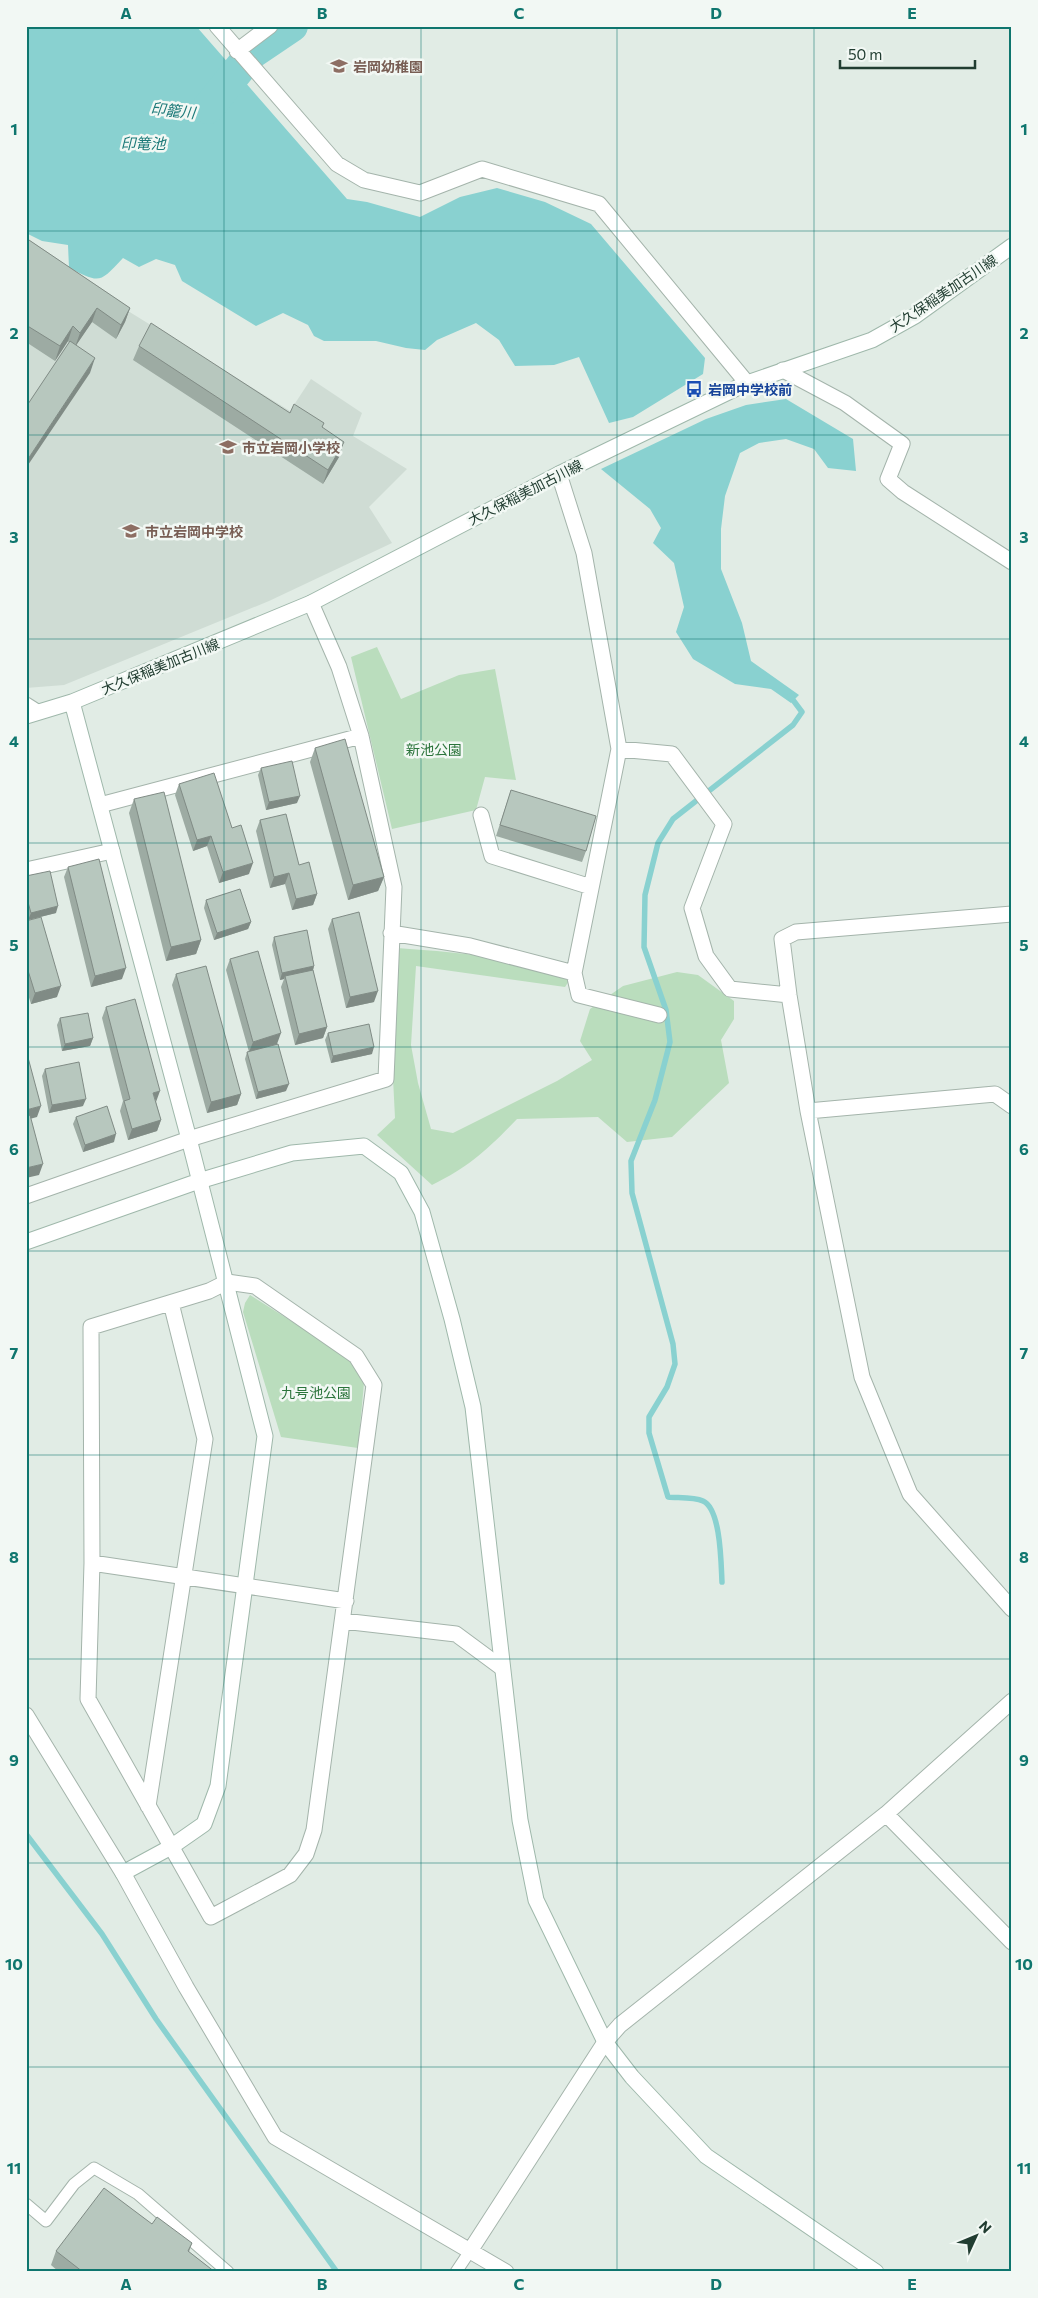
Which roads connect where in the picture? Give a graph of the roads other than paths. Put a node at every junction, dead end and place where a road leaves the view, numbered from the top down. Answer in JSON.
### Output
{"nodes":[{"id":1,"x":216,"y":26,"type":"edge"},
{"id":2,"x":270,"y":26,"type":"edge"},
{"id":3,"x":237,"y":51,"type":"junction"},
{"id":4,"x":1012,"y":246,"type":"edge"},
{"id":5,"x":783,"y":370,"type":"junction"},
{"id":6,"x":747,"y":383,"type":"junction"},
{"id":7,"x":560,"y":474,"type":"junction"},
{"id":8,"x":1012,"y":562,"type":"edge"},
{"id":9,"x":311,"y":603,"type":"junction"},
{"id":10,"x":72,"y":702,"type":"junction"},
{"id":11,"x":30,"y":711,"type":"edge"},
{"id":12,"x":361,"y":736,"type":"junction"},
{"id":13,"x":620,"y":749,"type":"junction"},
{"id":14,"x":100,"y":805,"type":"junction"},
{"id":15,"x":481,"y":815,"type":"dead end"},
{"id":16,"x":112,"y":851,"type":"junction"},
{"id":17,"x":26,"y":870,"type":"edge"},
{"id":18,"x":591,"y":887,"type":"junction"},
{"id":19,"x":1012,"y":914,"type":"edge"},
{"id":20,"x":391,"y":933,"type":"junction"},
{"id":21,"x":574,"y":973,"type":"junction"},
{"id":22,"x":789,"y":995,"type":"junction"},
{"id":23,"x":659,"y":1015,"type":"dead end"},
{"id":24,"x":1012,"y":1106,"type":"edge"},
{"id":25,"x":808,"y":1111,"type":"junction"},
{"id":26,"x":189,"y":1139,"type":"junction"},
{"id":27,"x":199,"y":1181,"type":"junction"},
{"id":28,"x":26,"y":1196,"type":"edge"},
{"id":29,"x":26,"y":1242,"type":"edge"},
{"id":30,"x":227,"y":1282,"type":"junction"},
{"id":31,"x":171,"y":1303,"type":"junction"},
{"id":32,"x":92,"y":1563,"type":"junction"},
{"id":33,"x":184,"y":1576,"type":"junction"},
{"id":34,"x":246,"y":1587,"type":"junction"},
{"id":35,"x":346,"y":1601,"type":"junction"},
{"id":36,"x":1012,"y":1608,"type":"edge"},
{"id":37,"x":343,"y":1621,"type":"junction"},
{"id":38,"x":502,"y":1668,"type":"junction"},
{"id":39,"x":1012,"y":1701,"type":"edge"},
{"id":40,"x":26,"y":1715,"type":"edge"},
{"id":41,"x":148,"y":1806,"type":"junction"},
{"id":42,"x":886,"y":1814,"type":"junction"},
{"id":43,"x":171,"y":1847,"type":"junction"},
{"id":44,"x":124,"y":1873,"type":"junction"},
{"id":45,"x":1012,"y":1942,"type":"edge"},
{"id":46,"x":605,"y":2042,"type":"junction"},
{"id":47,"x":26,"y":2204,"type":"edge"},
{"id":48,"x":470,"y":2251,"type":"junction"},
{"id":49,"x":228,"y":2272,"type":"edge"},
{"id":50,"x":456,"y":2272,"type":"edge"},
{"id":51,"x":506,"y":2272,"type":"edge"},
{"id":52,"x":876,"y":2272,"type":"edge"}],
"edges":[{"from":1,"to":3,"type":"street"},
{"from":2,"to":3,"type":"street"},
{"from":3,"to":6,"type":"street"},
{"from":4,"to":5,"type":"street","name":"大久保稲美加古川線"},
{"from":5,"to":6,"type":"street","name":"大久保稲美加古川線"},
{"from":5,"to":8,"type":"street"},
{"from":6,"to":7,"type":"street","name":"大久保稲美加古川線"},
{"from":7,"to":9,"type":"street","name":"大久保稲美加古川線"},
{"from":7,"to":13,"type":"street"},
{"from":9,"to":10,"type":"street","name":"大久保稲美加古川線"},
{"from":9,"to":12,"type":"street"},
{"from":10,"to":11,"type":"street","name":"大久保稲美加古川線"},
{"from":10,"to":14,"type":"street"},
{"from":12,"to":14,"type":"street"},
{"from":12,"to":20,"type":"street"},
{"from":13,"to":18,"type":"street"},
{"from":13,"to":22,"type":"street"},
{"from":14,"to":16,"type":"street"},
{"from":15,"to":18,"type":"street"},
{"from":16,"to":17,"type":"street"},
{"from":16,"to":26,"type":"street"},
{"from":18,"to":21,"type":"street"},
{"from":19,"to":22,"type":"street"},
{"from":20,"to":21,"type":"street"},
{"from":20,"to":26,"type":"street"},
{"from":21,"to":23,"type":"street"},
{"from":22,"to":25,"type":"street"},
{"from":24,"to":25,"type":"street"},
{"from":25,"to":36,"type":"street"},
{"from":26,"to":27,"type":"street"},
{"from":26,"to":28,"type":"street"},
{"from":27,"to":29,"type":"street"},
{"from":27,"to":30,"type":"street"},
{"from":27,"to":38,"type":"street"},
{"from":30,"to":31,"type":"street"},
{"from":30,"to":34,"type":"street"},
{"from":30,"to":35,"type":"street"},
{"from":31,"to":32,"type":"street"},
{"from":31,"to":33,"type":"street"},
{"from":32,"to":33,"type":"street"},
{"from":32,"to":41,"type":"street"},
{"from":33,"to":34,"type":"street"},
{"from":33,"to":41,"type":"street"},
{"from":34,"to":35,"type":"street"},
{"from":34,"to":43,"type":"street"},
{"from":35,"to":37,"type":"street"},
{"from":37,"to":38,"type":"street"},
{"from":37,"to":43,"type":"street"},
{"from":38,"to":46,"type":"street"},
{"from":39,"to":42,"type":"street"},
{"from":40,"to":44,"type":"street"},
{"from":41,"to":43,"type":"street"},
{"from":42,"to":45,"type":"street"},
{"from":42,"to":46,"type":"street"},
{"from":43,"to":44,"type":"street"},
{"from":44,"to":48,"type":"street"},
{"from":46,"to":48,"type":"street"},
{"from":46,"to":52,"type":"street"},
{"from":47,"to":49,"type":"lane"},
{"from":48,"to":50,"type":"lane"},
{"from":48,"to":51,"type":"street"}]}
